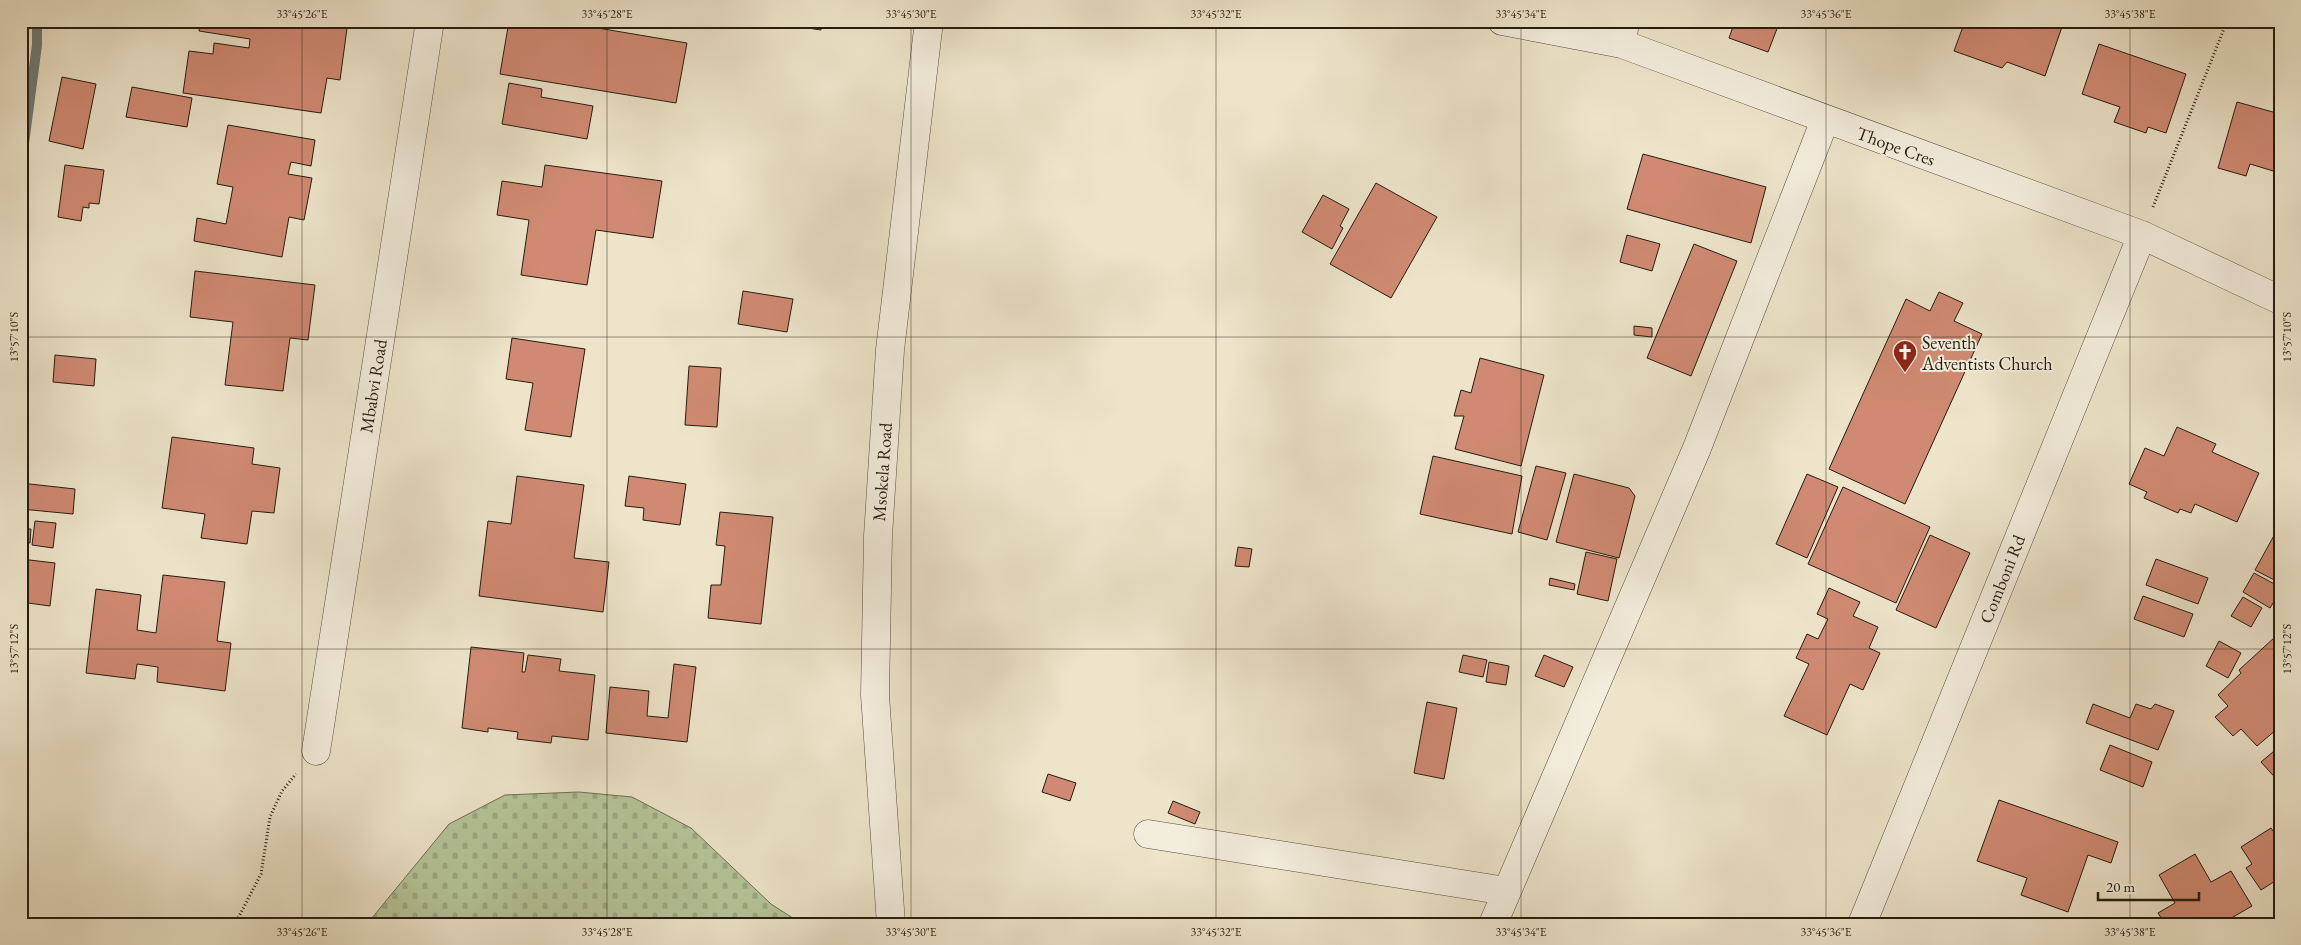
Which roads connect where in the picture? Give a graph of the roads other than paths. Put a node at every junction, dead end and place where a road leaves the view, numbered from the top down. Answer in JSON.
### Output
{"nodes":[{"id":1,"x":430,"y":21,"type":"edge"},
{"id":2,"x":929,"y":21,"type":"edge"},
{"id":3,"x":1502,"y":21,"type":"edge"},
{"id":4,"x":1624,"y":33,"type":"edge"},
{"id":5,"x":1825,"y":120,"type":"junction"},
{"id":6,"x":2142,"y":235,"type":"junction"},
{"id":7,"x":2280,"y":300,"type":"edge"},
{"id":8,"x":316,"y":751,"type":"road end"},
{"id":9,"x":1148,"y":834,"type":"dead end"},
{"id":10,"x":1506,"y":891,"type":"junction"},
{"id":11,"x":891,"y":924,"type":"edge"},
{"id":12,"x":1493,"y":924,"type":"edge"},
{"id":13,"x":1862,"y":924,"type":"edge"}],
"edges":[{"from":1,"to":8,"type":"street","name":"Mbabvi Road"},
{"from":2,"to":11,"type":"street","name":"Msokela Road"},
{"from":3,"to":4,"type":"street","name":"Thope Cres"},
{"from":4,"to":5,"type":"street","name":"Thope Cres"},
{"from":5,"to":6,"type":"street","name":"Thope Cres"},
{"from":5,"to":10,"type":"street"},
{"from":6,"to":7,"type":"street","name":"Thope Cres"},
{"from":6,"to":13,"type":"street","name":"Comboni Rd"},
{"from":9,"to":10,"type":"street"},
{"from":10,"to":12,"type":"street"}]}
